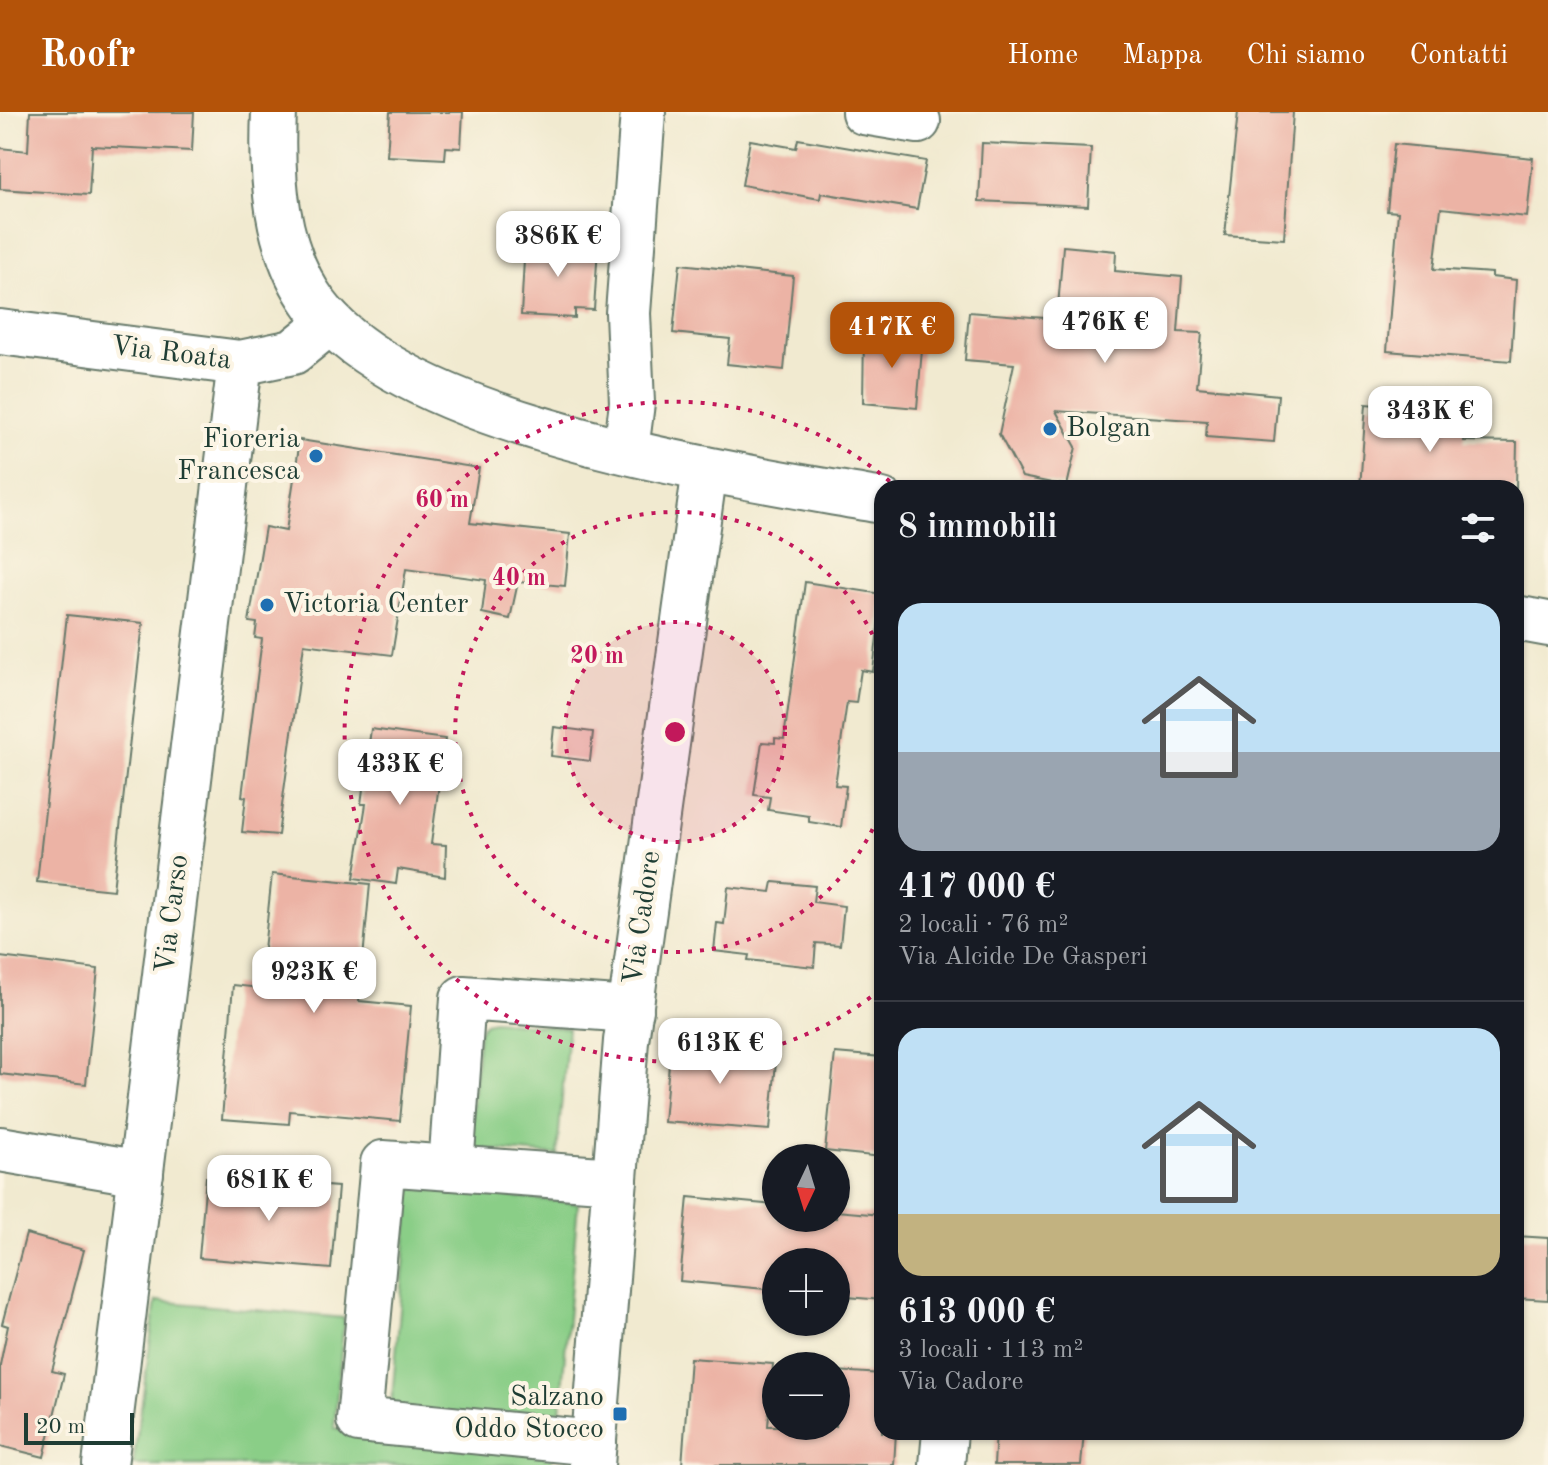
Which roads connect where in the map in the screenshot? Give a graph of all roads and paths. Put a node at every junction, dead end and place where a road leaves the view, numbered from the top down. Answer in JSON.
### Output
{"nodes":[{"id":1,"x":274,"y":112,"type":"edge"},
{"id":2,"x":643,"y":112,"type":"edge"},
{"id":3,"x":864,"y":112,"type":"edge"},
{"id":4,"x":918,"y":121,"type":"dead end"},
{"id":5,"x":330,"y":322,"type":"junction"},
{"id":6,"x":0,"y":332,"type":"edge"},
{"id":7,"x":240,"y":363,"type":"junction"},
{"id":8,"x":626,"y":450,"type":"junction"},
{"id":9,"x":705,"y":469,"type":"junction"},
{"id":10,"x":874,"y":500,"type":"edge"},
{"id":11,"x":1524,"y":620,"type":"edge"},
{"id":12,"x":1548,"y":624,"type":"edge"},
{"id":13,"x":631,"y":1010,"type":"junction"},
{"id":14,"x":0,"y":1149,"type":"edge"},
{"id":15,"x":451,"y":1168,"type":"junction"},
{"id":16,"x":141,"y":1173,"type":"junction"},
{"id":17,"x":615,"y":1180,"type":"junction"},
{"id":18,"x":944,"y":1440,"type":"edge"},
{"id":19,"x":593,"y":1454,"type":"edge"},
{"id":20,"x":105,"y":1465,"type":"edge"},
{"id":21,"x":942,"y":1465,"type":"edge"}],
"edges":[{"from":1,"to":5,"type":"street"},
{"from":2,"to":8,"type":"street"},
{"from":3,"to":4,"type":"street"},
{"from":5,"to":7,"type":"street","name":"Via Roata"},
{"from":5,"to":8,"type":"street"},
{"from":6,"to":7,"type":"street","name":"Via Roata"},
{"from":7,"to":16,"type":"street","name":"Via Carso"},
{"from":8,"to":9,"type":"street"},
{"from":9,"to":10,"type":"street"},
{"from":9,"to":13,"type":"street","name":"Via Cadore"},
{"from":11,"to":12,"type":"street"},
{"from":13,"to":15,"type":"street"},
{"from":13,"to":17,"type":"street","name":"Via Cadore"},
{"from":14,"to":16,"type":"street"},
{"from":15,"to":17,"type":"street"},
{"from":15,"to":19,"type":"street"},
{"from":16,"to":20,"type":"street","name":"Via Carso"},
{"from":17,"to":19,"type":"street","name":"Via Cadore"},
{"from":18,"to":21,"type":"street"}]}
